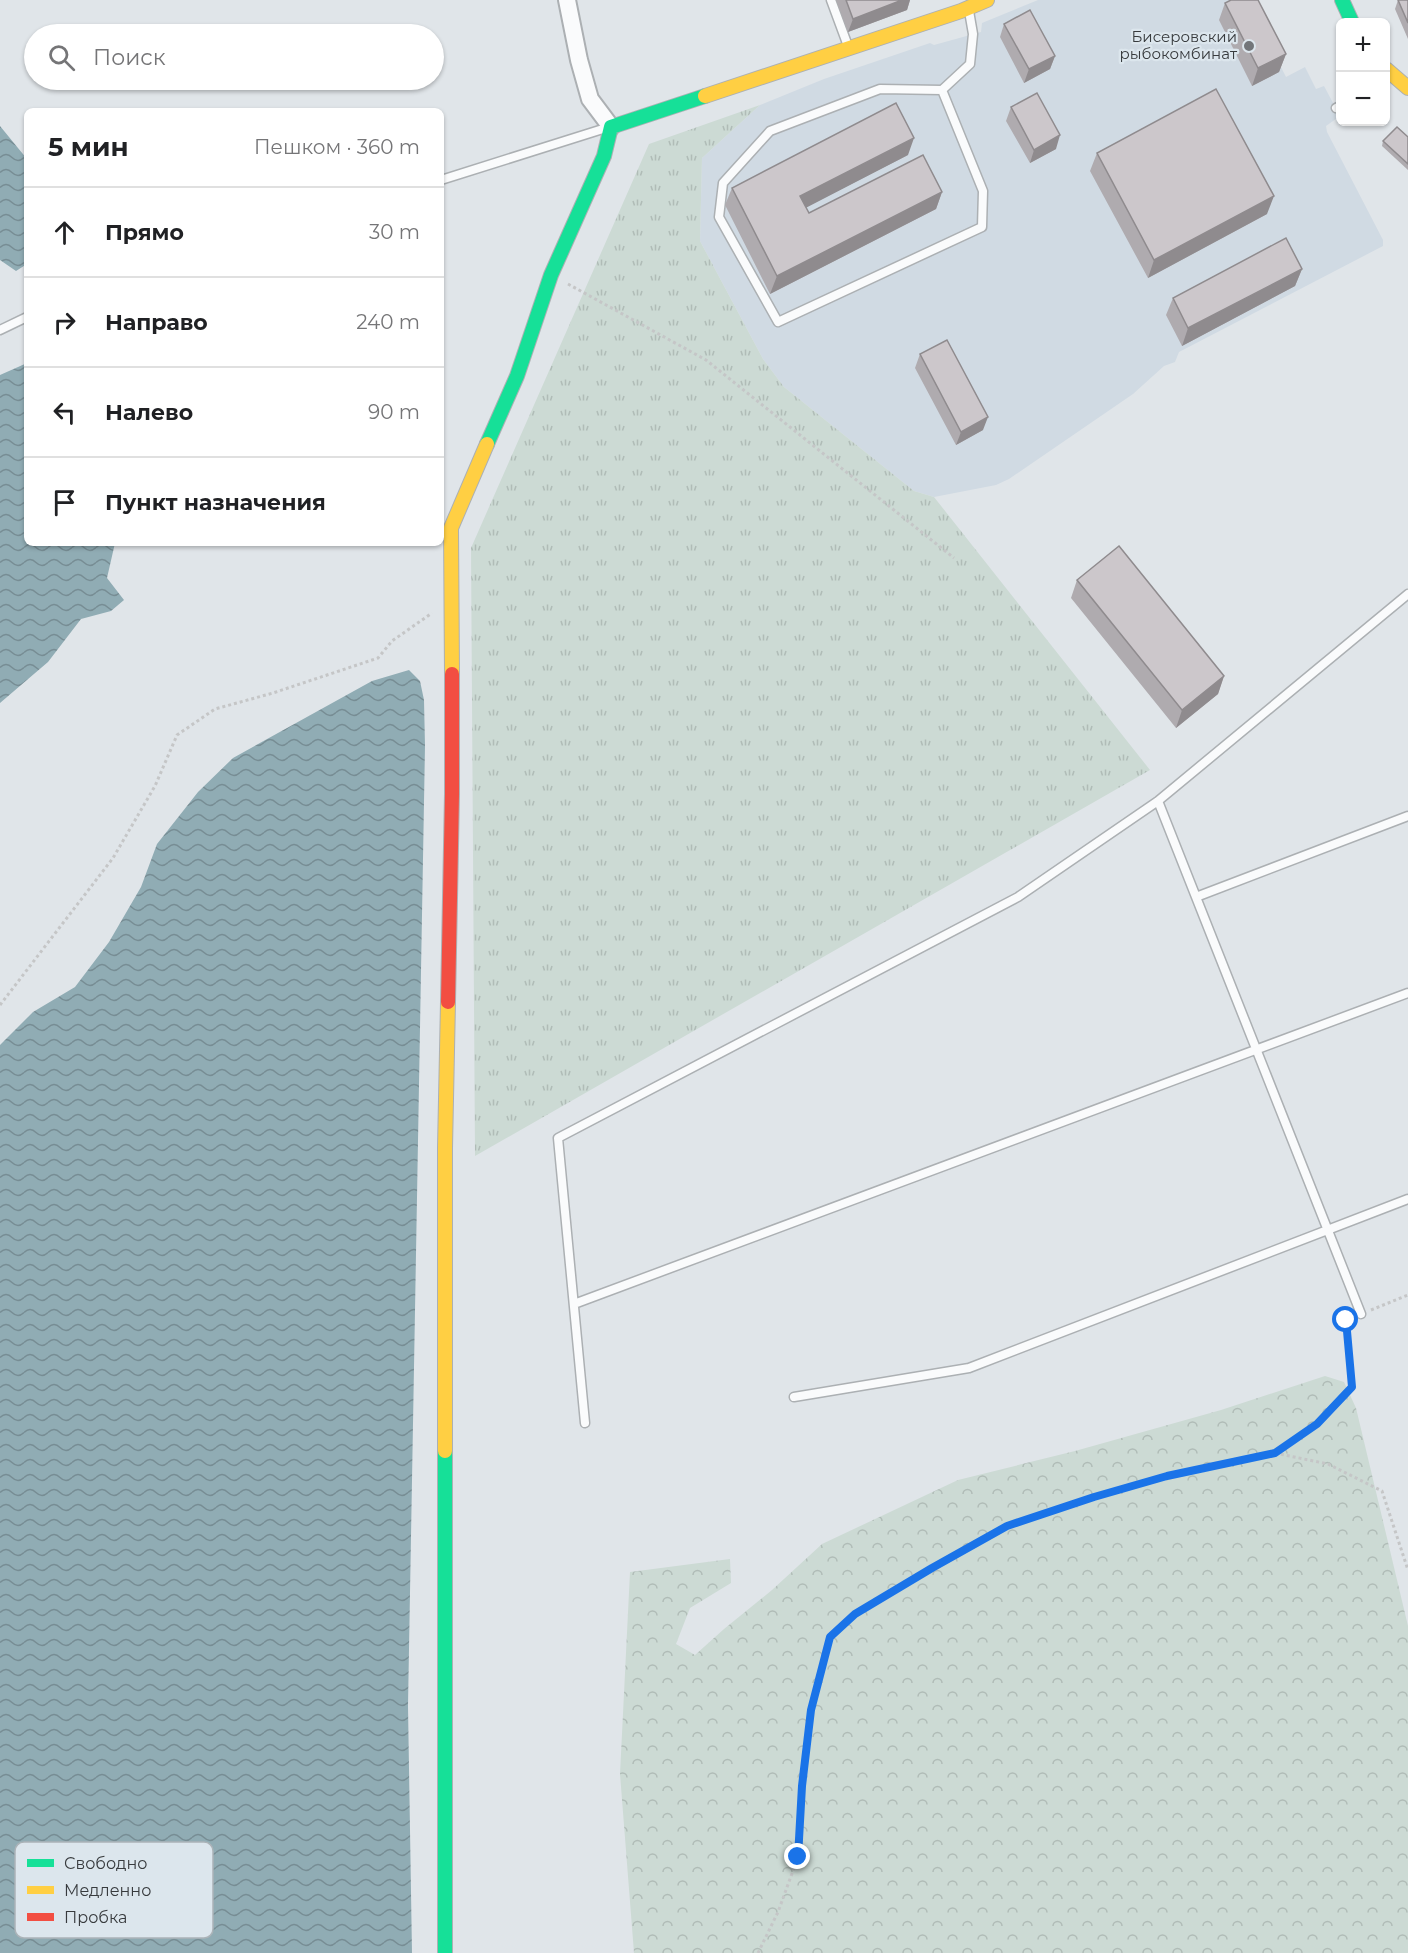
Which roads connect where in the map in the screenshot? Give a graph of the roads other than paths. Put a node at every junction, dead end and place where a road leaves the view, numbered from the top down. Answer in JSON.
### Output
{"nodes":[{"id":1,"x":567,"y":0,"type":"edge"},
{"id":2,"x":831,"y":0,"type":"edge"},
{"id":3,"x":987,"y":0,"type":"edge"},
{"id":4,"x":1342,"y":0,"type":"edge"},
{"id":5,"x":969,"y":8,"type":"junction"},
{"id":6,"x":1350,"y":18,"type":"edge"},
{"id":7,"x":849,"y":49,"type":"junction"},
{"id":8,"x":1390,"y":76,"type":"edge"},
{"id":9,"x":1408,"y":88,"type":"edge"},
{"id":10,"x":942,"y":90,"type":"junction"},
{"id":11,"x":611,"y":126,"type":"junction"},
{"id":12,"x":444,"y":179,"type":"edge"},
{"id":13,"x":24,"y":318,"type":"edge"},
{"id":14,"x":0,"y":330,"type":"edge"},
{"id":15,"x":1408,"y":594,"type":"edge"},
{"id":16,"x":1158,"y":801,"type":"junction"},
{"id":17,"x":1408,"y":816,"type":"edge"},
{"id":18,"x":1196,"y":897,"type":"junction"},
{"id":19,"x":1408,"y":993,"type":"edge"},
{"id":20,"x":1256,"y":1050,"type":"junction"},
{"id":21,"x":1408,"y":1199,"type":"edge"},
{"id":22,"x":1327,"y":1230,"type":"junction"},
{"id":23,"x":574,"y":1304,"type":"junction"},
{"id":24,"x":1361,"y":1314,"type":"road end"},
{"id":25,"x":794,"y":1397,"type":"dead end"},
{"id":26,"x":585,"y":1423,"type":"dead end"},
{"id":27,"x":445,"y":1953,"type":"edge"}],
"edges":[{"from":1,"to":11,"type":"street"},
{"from":2,"to":7,"type":"lane"},
{"from":3,"to":5,"type":"street"},
{"from":4,"to":6,"type":"street"},
{"from":5,"to":7,"type":"street"},
{"from":5,"to":10,"type":"lane"},
{"from":7,"to":11,"type":"street"},
{"from":8,"to":9,"type":"street"},
{"from":10,"to":10,"type":"lane"},
{"from":11,"to":12,"type":"lane"},
{"from":11,"to":27,"type":"street"},
{"from":13,"to":14,"type":"lane"},
{"from":15,"to":16,"type":"lane"},
{"from":16,"to":18,"type":"lane"},
{"from":16,"to":23,"type":"lane"},
{"from":17,"to":18,"type":"lane"},
{"from":18,"to":20,"type":"lane"},
{"from":19,"to":20,"type":"lane"},
{"from":20,"to":22,"type":"lane"},
{"from":20,"to":23,"type":"lane"},
{"from":21,"to":22,"type":"lane"},
{"from":22,"to":24,"type":"lane"},
{"from":22,"to":25,"type":"lane"},
{"from":23,"to":26,"type":"lane"}]}
